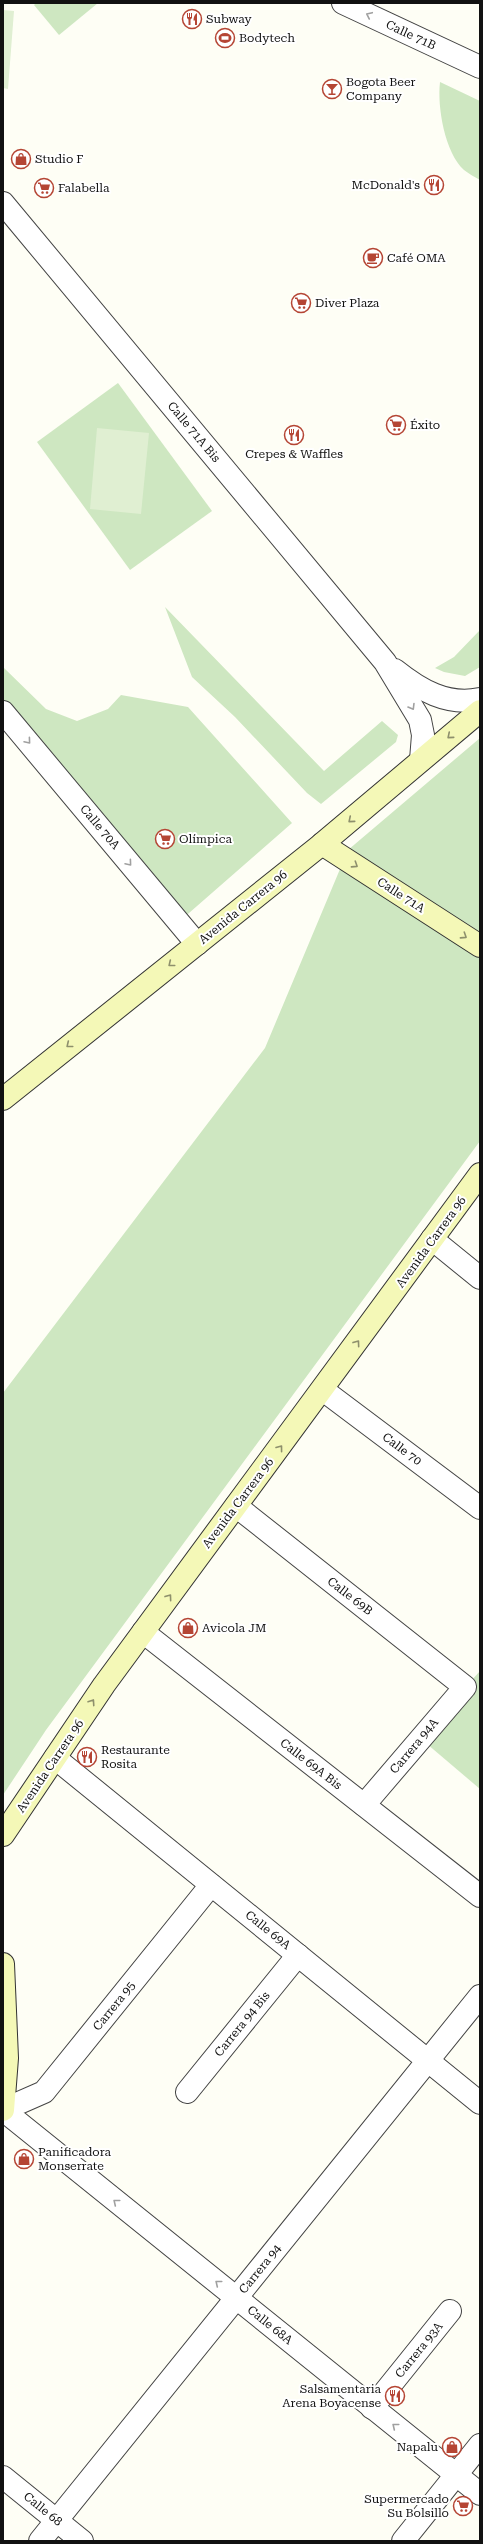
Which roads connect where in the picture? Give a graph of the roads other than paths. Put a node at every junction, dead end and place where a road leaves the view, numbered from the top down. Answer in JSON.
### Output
{"nodes":[{"id":1,"x":343,"y":3,"type":"edge"},
{"id":2,"x":480,"y":67,"type":"edge"},
{"id":3,"x":3,"y":203,"type":"edge"},
{"id":4,"x":385,"y":662,"type":"junction"},
{"id":5,"x":480,"y":700,"type":"edge"},
{"id":6,"x":480,"y":711,"type":"edge"},
{"id":7,"x":3,"y":712,"type":"edge"},
{"id":8,"x":421,"y":760,"type":"junction"},
{"id":9,"x":322,"y":844,"type":"junction"},
{"id":10,"x":197,"y":944,"type":"junction"},
{"id":11,"x":480,"y":946,"type":"edge"},
{"id":12,"x":3,"y":1099,"type":"edge"},
{"id":13,"x":480,"y":1174,"type":"edge"},
{"id":14,"x":432,"y":1239,"type":"junction"},
{"id":15,"x":480,"y":1278,"type":"edge"},
{"id":16,"x":323,"y":1390,"type":"junction"},
{"id":17,"x":236,"y":1506,"type":"junction"},
{"id":18,"x":480,"y":1508,"type":"edge"},
{"id":19,"x":143,"y":1632,"type":"junction"},
{"id":20,"x":465,"y":1687,"type":"joint"},
{"id":21,"x":55,"y":1758,"type":"junction"},
{"id":22,"x":364,"y":1806,"type":"junction"},
{"id":23,"x":3,"y":1836,"type":"edge"},
{"id":24,"x":211,"y":1885,"type":"junction"},
{"id":25,"x":480,"y":1896,"type":"edge"},
{"id":26,"x":298,"y":1955,"type":"junction"},
{"id":27,"x":3,"y":1964,"type":"edge"},
{"id":28,"x":480,"y":1996,"type":"edge"},
{"id":29,"x":428,"y":2061,"type":"junction"},
{"id":30,"x":187,"y":2092,"type":"dead end"},
{"id":31,"x":480,"y":2103,"type":"edge"},
{"id":32,"x":3,"y":2110,"type":"edge"},
{"id":33,"x":236,"y":2298,"type":"junction"},
{"id":34,"x":450,"y":2312,"type":"dead end"},
{"id":35,"x":372,"y":2408,"type":"junction"},
{"id":36,"x":480,"y":2445,"type":"edge"},
{"id":37,"x":455,"y":2474,"type":"junction"},
{"id":38,"x":3,"y":2477,"type":"edge"},
{"id":39,"x":480,"y":2494,"type":"edge"},
{"id":40,"x":57,"y":2520,"type":"junction"},
{"id":41,"x":40,"y":2541,"type":"edge"},
{"id":42,"x":82,"y":2541,"type":"edge"},
{"id":43,"x":403,"y":2541,"type":"edge"}],
"edges":[{"from":2,"to":1,"type":"street","name":"Calle 71B","one_way":true},
{"from":3,"to":4,"type":"street","name":"Calle 71A Bis"},
{"from":4,"to":5,"type":"street","name":"Calle 71A Bis"},
{"from":4,"to":8,"type":"street","name":"Calle 71A Bis","one_way":true},
{"from":6,"to":8,"type":"main road","name":"Avenida Carrera 96","one_way":true},
{"from":7,"to":10,"type":"street","name":"Calle 70A","one_way":true},
{"from":8,"to":9,"type":"main road","name":"Avenida Carrera 96","one_way":true},
{"from":9,"to":10,"type":"main road","name":"Avenida Carrera 96"},
{"from":9,"to":11,"type":"main road","name":"Calle 71A","one_way":true},
{"from":10,"to":12,"type":"main road","name":"Avenida Carrera 96","one_way":true},
{"from":13,"to":14,"type":"main road","name":"Avenida Carrera 96"},
{"from":14,"to":15,"type":"street"},
{"from":16,"to":14,"type":"main road","name":"Avenida Carrera 96","one_way":true},
{"from":17,"to":16,"type":"main road","name":"Avenida Carrera 96","one_way":true},
{"from":16,"to":18,"type":"street","name":"Calle 70"},
{"from":19,"to":17,"type":"main road","name":"Avenida Carrera 96","one_way":true},
{"from":17,"to":20,"type":"street","name":"Calle 69B"},
{"from":21,"to":19,"type":"main road","name":"Avenida Carrera 96","one_way":true},
{"from":19,"to":22,"type":"street","name":"Calle 69A Bis"},
{"from":20,"to":22,"type":"street","name":"Carrera 94A"},
{"from":21,"to":23,"type":"main road","name":"Avenida Carrera 96"},
{"from":21,"to":24,"type":"street","name":"Calle 69A"},
{"from":22,"to":25,"type":"street","name":"Calle 69A Bis"},
{"from":24,"to":26,"type":"street","name":"Calle 69A"},
{"from":24,"to":32,"type":"street","name":"Carrera 95"},
{"from":26,"to":29,"type":"street","name":"Calle 69A"},
{"from":26,"to":30,"type":"street","name":"Carrera 94 Bis"},
{"from":27,"to":32,"type":"main road"},
{"from":28,"to":29,"type":"street","name":"Carrera 94"},
{"from":29,"to":31,"type":"street","name":"Calle 69A"},
{"from":29,"to":33,"type":"street","name":"Carrera 94"},
{"from":33,"to":32,"type":"street","name":"Calle 68A","one_way":true},
{"from":33,"to":35,"type":"street","name":"Calle 68A"},
{"from":33,"to":40,"type":"street","name":"Carrera 94"},
{"from":34,"to":35,"type":"street","name":"Carrera 93A"},
{"from":37,"to":35,"type":"street","name":"Calle 68A","one_way":true},
{"from":36,"to":37,"type":"street"},
{"from":37,"to":39,"type":"street","name":"Calle 68A"},
{"from":37,"to":43,"type":"street"},
{"from":38,"to":40,"type":"street","name":"Calle 68"},
{"from":40,"to":41,"type":"street","name":"Carrera 94"},
{"from":40,"to":42,"type":"street","name":"Calle 68"}]}
